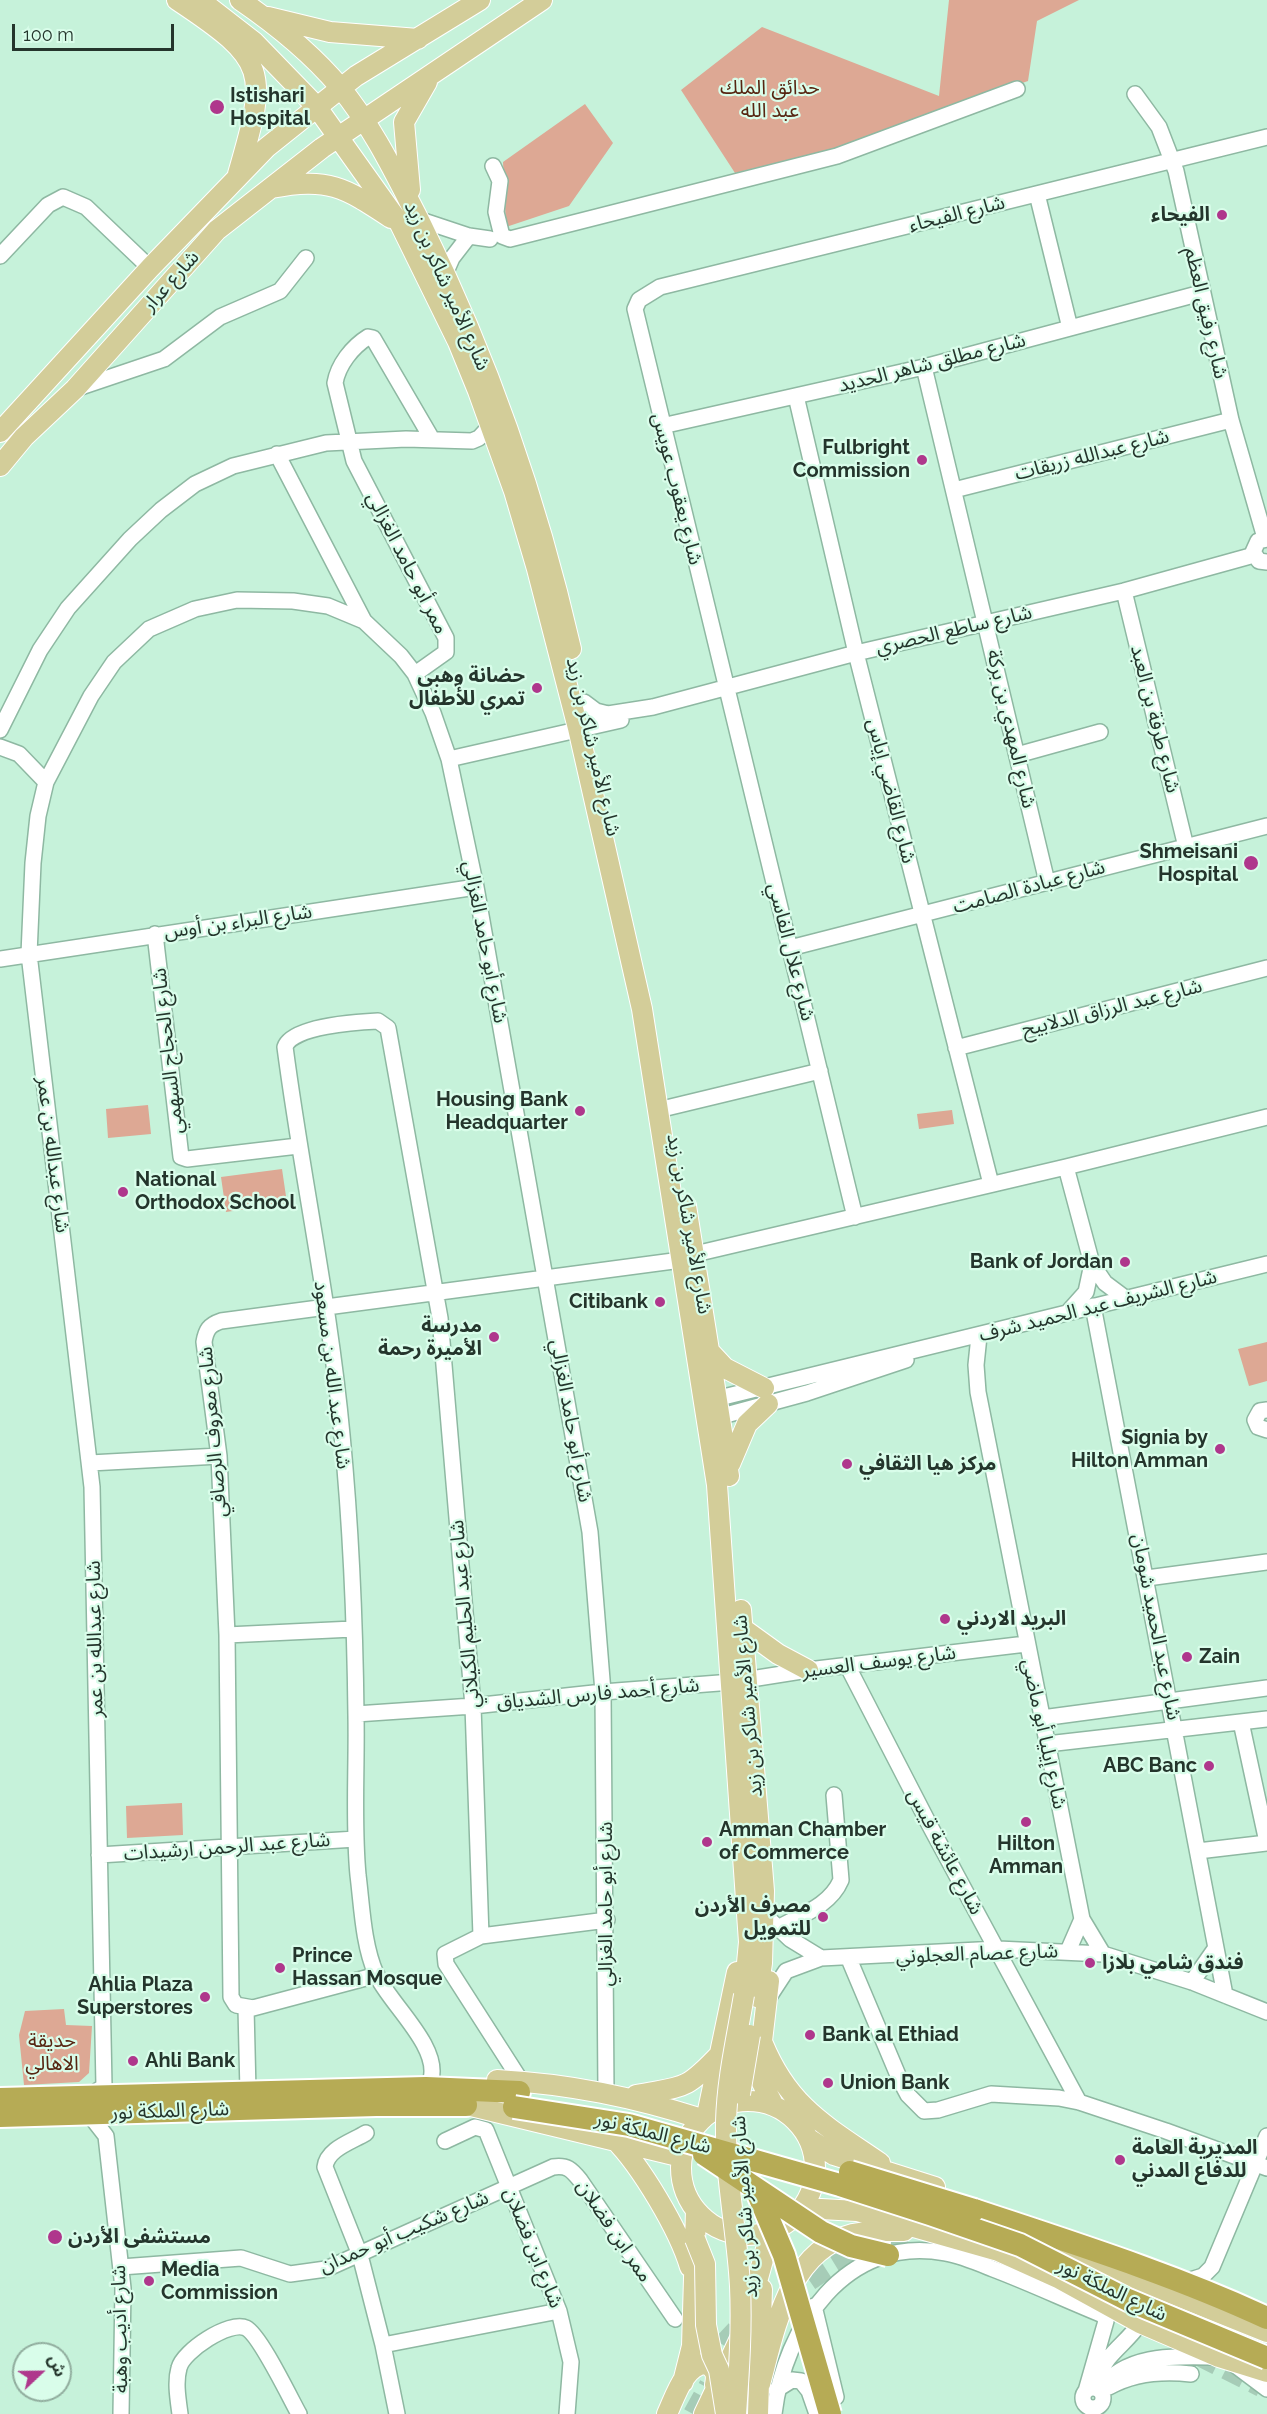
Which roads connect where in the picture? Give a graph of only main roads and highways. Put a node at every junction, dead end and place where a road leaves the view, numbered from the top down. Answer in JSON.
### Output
{"nodes":[{"id":1,"x":177,"y":0,"type":"edge"},
{"id":2,"x":200,"y":0,"type":"edge"},
{"id":3,"x":240,"y":0,"type":"edge"},
{"id":4,"x":480,"y":0,"type":"edge"},
{"id":5,"x":542,"y":0,"type":"edge"},
{"id":6,"x":263,"y":16,"type":"junction"},
{"id":7,"x":418,"y":39,"type":"junction"},
{"id":8,"x":430,"y":77,"type":"junction"},
{"id":9,"x":340,"y":88,"type":"junction"},
{"id":10,"x":316,"y":106,"type":"junction"},
{"id":11,"x":363,"y":120,"type":"junction"},
{"id":12,"x":339,"y":136,"type":"junction"},
{"id":13,"x":238,"y":176,"type":"junction"},
{"id":14,"x":266,"y":189,"type":"junction"},
{"id":15,"x":411,"y":218,"type":"junction"},
{"id":16,"x":0,"y":432,"type":"edge"},
{"id":17,"x":0,"y":466,"type":"edge"},
{"id":18,"x":584,"y":727,"type":"junction"},
{"id":19,"x":688,"y":1257,"type":"junction"},
{"id":20,"x":711,"y":1353,"type":"junction"},
{"id":21,"x":712,"y":1409,"type":"junction"},
{"id":22,"x":728,"y":1469,"type":"junction"},
{"id":23,"x":742,"y":1628,"type":"junction"},
{"id":24,"x":808,"y":1670,"type":"road end"},
{"id":25,"x":739,"y":1681,"type":"junction"},
{"id":26,"x":764,"y":1891,"type":"junction"},
{"id":27,"x":746,"y":1905,"type":"junction"},
{"id":28,"x":756,"y":1997,"type":"junction"},
{"id":29,"x":763,"y":2044,"type":"junction"},
{"id":30,"x":718,"y":2060,"type":"junction"},
{"id":31,"x":758,"y":2075,"type":"junction"},
{"id":32,"x":518,"y":2093,"type":"junction"},
{"id":33,"x":633,"y":2098,"type":"junction"},
{"id":34,"x":0,"y":2099,"type":"edge"},
{"id":35,"x":86,"y":2105,"type":"junction"},
{"id":36,"x":467,"y":2105,"type":"junction"},
{"id":37,"x":774,"y":2106,"type":"junction"},
{"id":38,"x":0,"y":2116,"type":"edge"},
{"id":39,"x":705,"y":2117,"type":"junction"},
{"id":40,"x":809,"y":2139,"type":"junction"},
{"id":41,"x":620,"y":2140,"type":"junction"},
{"id":42,"x":681,"y":2148,"type":"junction"},
{"id":43,"x":870,"y":2166,"type":"junction"},
{"id":44,"x":894,"y":2173,"type":"junction"},
{"id":45,"x":756,"y":2190,"type":"junction"},
{"id":46,"x":802,"y":2208,"type":"junction"},
{"id":47,"x":696,"y":2210,"type":"junction"},
{"id":48,"x":857,"y":2211,"type":"junction"},
{"id":49,"x":923,"y":2229,"type":"junction"},
{"id":50,"x":771,"y":2231,"type":"junction"},
{"id":51,"x":694,"y":2239,"type":"junction"},
{"id":52,"x":1071,"y":2247,"type":"junction"},
{"id":53,"x":888,"y":2255,"type":"road end"},
{"id":54,"x":764,"y":2260,"type":"junction"},
{"id":55,"x":694,"y":2281,"type":"junction"},
{"id":56,"x":1123,"y":2288,"type":"dead end"},
{"id":57,"x":1267,"y":2318,"type":"edge"},
{"id":58,"x":1267,"y":2332,"type":"edge"},
{"id":59,"x":1267,"y":2346,"type":"edge"},
{"id":60,"x":1267,"y":2358,"type":"edge"},
{"id":61,"x":1267,"y":2372,"type":"edge"},
{"id":62,"x":692,"y":2378,"type":"junction"},
{"id":63,"x":768,"y":2387,"type":"junction"},
{"id":64,"x":708,"y":2405,"type":"edge"},
{"id":65,"x":667,"y":2414,"type":"edge"},
{"id":66,"x":678,"y":2414,"type":"edge"},
{"id":67,"x":726,"y":2414,"type":"edge"},
{"id":68,"x":736,"y":2414,"type":"edge"},
{"id":69,"x":748,"y":2414,"type":"edge"},
{"id":70,"x":758,"y":2414,"type":"edge"},
{"id":71,"x":830,"y":2414,"type":"edge"}],
"edges":[{"from":1,"to":13,"type":"main road"},
{"from":2,"to":10,"type":"main road","name":"شارع الأمير شاكر بن زيد"},
{"from":3,"to":6,"type":"main road"},
{"from":4,"to":7,"type":"main road","name":"شارع عرار"},
{"from":5,"to":8,"type":"main road","name":"شارع عرار"},
{"from":6,"to":7,"type":"main road"},
{"from":6,"to":9,"type":"main road","name":"شارع الأمير شاكر بن زيد"},
{"from":7,"to":9,"type":"main road","name":"شارع عرار"},
{"from":8,"to":11,"type":"main road","name":"شارع عرار"},
{"from":8,"to":15,"type":"main road"},
{"from":9,"to":10,"type":"main road","name":"شارع عرار"},
{"from":9,"to":11,"type":"main road","name":"شارع الأمير شاكر بن زيد"},
{"from":10,"to":12,"type":"main road","name":"شارع الأمير شاكر بن زيد"},
{"from":10,"to":13,"type":"main road","name":"شارع عرار"},
{"from":11,"to":12,"type":"main road","name":"شارع عرار"},
{"from":11,"to":15,"type":"main road","name":"شارع الأمير شاكر بن زيد"},
{"from":12,"to":14,"type":"main road","name":"شارع عرار"},
{"from":12,"to":15,"type":"main road","name":"شارع الأمير شاكر بن زيد"},
{"from":13,"to":16,"type":"main road","name":"شارع عرار"},
{"from":14,"to":15,"type":"main road"},
{"from":14,"to":17,"type":"main road","name":"شارع عرار"},
{"from":15,"to":18,"type":"main road","name":"شارع الأمير شاكر بن زيد"},
{"from":15,"to":18,"type":"main road","name":"شارع الأمير شاكر بن زيد"},
{"from":18,"to":19,"type":"main road","name":"شارع الأمير شاكر بن زيد"},
{"from":19,"to":20,"type":"main road","name":"شارع الأمير شاكر بن زيد"},
{"from":19,"to":21,"type":"main road","name":"شارع الأمير شاكر بن زيد"},
{"from":20,"to":21,"type":"main road","name":"شارع الأمير شاكر بن زيد"},
{"from":20,"to":22,"type":"main road"},
{"from":21,"to":22,"type":"main road","name":"شارع الأمير شاكر بن زيد"},
{"from":21,"to":25,"type":"main road","name":"شارع الأمير شاكر بن زيد"},
{"from":22,"to":23,"type":"main road","name":"شارع الأمير شاكر بن زيد"},
{"from":23,"to":24,"type":"main road"},
{"from":23,"to":25,"type":"main road","name":"شارع الأمير شاكر بن زيد"},
{"from":25,"to":26,"type":"main road","name":"شارع الأمير شاكر بن زيد"},
{"from":25,"to":27,"type":"main road","name":"شارع الأمير شاكر بن زيد"},
{"from":26,"to":28,"type":"main road","name":"شارع الأمير شاكر بن زيد"},
{"from":26,"to":28,"type":"main road"},
{"from":27,"to":28,"type":"main road","name":"شارع الأمير شاكر بن زيد"},
{"from":27,"to":30,"type":"main road"},
{"from":28,"to":29,"type":"main road"},
{"from":28,"to":68,"type":"main road","name":"شارع الأمير شاكر بن زيد","bridge":true},
{"from":28,"to":69,"type":"main road","name":"شارع الأمير شاكر بن زيد","bridge":true},
{"from":29,"to":31,"type":"main road"},
{"from":29,"to":44,"type":"main road"},
{"from":30,"to":31,"type":"main road"},
{"from":30,"to":33,"type":"main road"},
{"from":30,"to":39,"type":"main road"},
{"from":31,"to":37,"type":"main road"},
{"from":32,"to":33,"type":"main road"},
{"from":32,"to":35,"type":"highway","name":"شارع الملكة نور"},
{"from":32,"to":36,"type":"highway","name":"شارع الملكة نور"},
{"from":32,"to":42,"type":"highway","name":"شارع الملكة نور","bridge":true},
{"from":32,"to":52,"type":"highway","name":"شارع الملكة نور","bridge":true},
{"from":33,"to":39,"type":"main road"},
{"from":33,"to":41,"type":"main road"},
{"from":34,"to":35,"type":"highway","name":"شارع الملكة نور"},
{"from":35,"to":36,"type":"highway","name":"شارع الملكة نور"},
{"from":35,"to":38,"type":"highway","name":"شارع الملكة نور"},
{"from":36,"to":41,"type":"main road"},
{"from":37,"to":39,"type":"main road"},
{"from":37,"to":40,"type":"main road"},
{"from":39,"to":42,"type":"main road"},
{"from":40,"to":43,"type":"main road"},
{"from":40,"to":46,"type":"main road"},
{"from":41,"to":42,"type":"main road"},
{"from":41,"to":55,"type":"main road"},
{"from":42,"to":45,"type":"highway","bridge":true},
{"from":42,"to":47,"type":"main road"},
{"from":42,"to":60,"type":"highway","name":"شارع الملكة نور","bridge":true},
{"from":43,"to":44,"type":"main road"},
{"from":43,"to":48,"type":"main road"},
{"from":44,"to":52,"type":"main road"},
{"from":45,"to":53,"type":"highway","bridge":true},
{"from":45,"to":71,"type":"highway","bridge":true},
{"from":46,"to":48,"type":"main road"},
{"from":46,"to":50,"type":"main road"},
{"from":47,"to":50,"type":"main road"},
{"from":47,"to":51,"type":"main road"},
{"from":48,"to":49,"type":"main road"},
{"from":49,"to":61,"type":"main road"},
{"from":49,"to":63,"type":"main road"},
{"from":50,"to":54,"type":"main road"},
{"from":51,"to":55,"type":"main road"},
{"from":51,"to":67,"type":"main road","bridge":true},
{"from":52,"to":57,"type":"highway","name":"شارع الملكة نور"},
{"from":52,"to":58,"type":"main road"},
{"from":54,"to":63,"type":"main road"},
{"from":54,"to":64,"type":"main road"},
{"from":55,"to":62,"type":"main road"},
{"from":56,"to":59,"type":"main road"},
{"from":62,"to":64,"type":"main road"},
{"from":62,"to":65,"type":"main road"},
{"from":62,"to":66,"type":"main road"},
{"from":63,"to":70,"type":"main road"}]}
